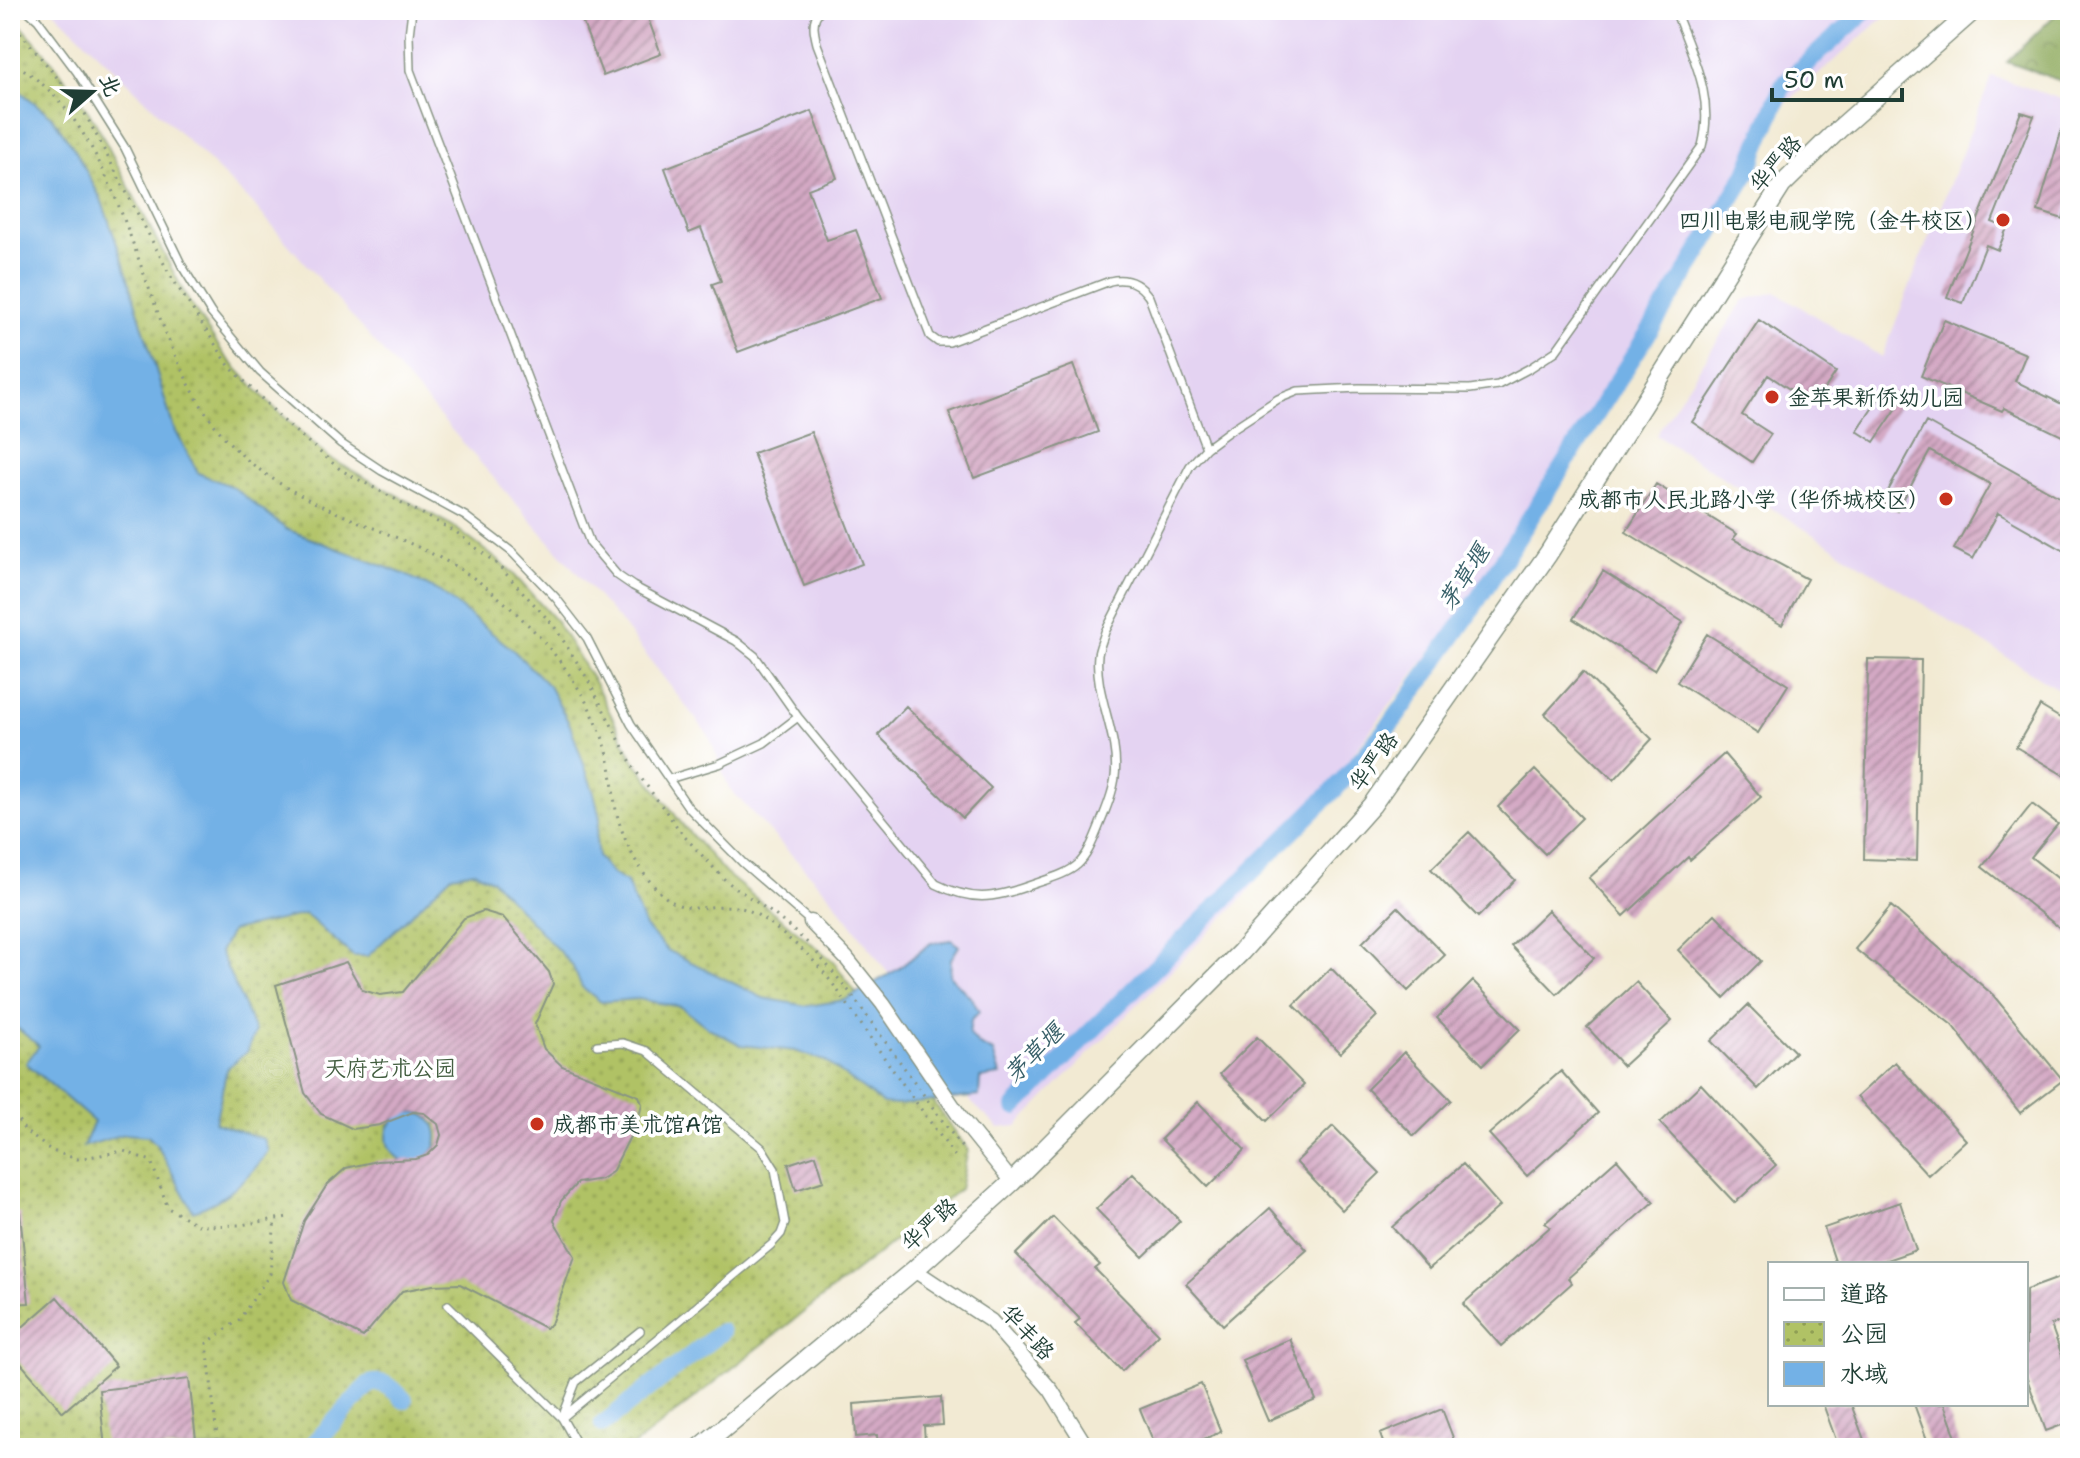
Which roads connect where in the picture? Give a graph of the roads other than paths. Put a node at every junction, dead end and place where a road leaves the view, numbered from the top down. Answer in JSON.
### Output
{"nodes":[{"id":1,"x":27,"y":10,"type":"edge"},
{"id":2,"x":412,"y":10,"type":"edge"},
{"id":3,"x":820,"y":10,"type":"edge"},
{"id":4,"x":1675,"y":10,"type":"edge"},
{"id":5,"x":1974,"y":10,"type":"edge"},
{"id":6,"x":1206,"y":448,"type":"junction"},
{"id":7,"x":798,"y":717,"type":"junction"},
{"id":8,"x":669,"y":779,"type":"junction"},
{"id":9,"x":811,"y":922,"type":"joint"},
{"id":10,"x":597,"y":1045,"type":"dead end"},
{"id":11,"x":1012,"y":1182,"type":"junction"},
{"id":12,"x":914,"y":1270,"type":"junction"},
{"id":13,"x":448,"y":1305,"type":"dead end"},
{"id":14,"x":640,"y":1331,"type":"dead end"},
{"id":15,"x":562,"y":1418,"type":"junction"},
{"id":16,"x":10,"y":1440,"type":"edge"},
{"id":17,"x":17,"y":1448,"type":"edge"},
{"id":18,"x":579,"y":1448,"type":"edge"},
{"id":19,"x":700,"y":1448,"type":"edge"},
{"id":20,"x":1087,"y":1448,"type":"edge"}],
"edges":[{"from":1,"to":8,"type":"lane"},
{"from":2,"to":7,"type":"lane"},
{"from":3,"to":6,"type":"lane"},
{"from":4,"to":6,"type":"lane"},
{"from":5,"to":11,"type":"street","name":"华严路"},
{"from":6,"to":7,"type":"lane"},
{"from":7,"to":8,"type":"lane"},
{"from":8,"to":9,"type":"lane"},
{"from":9,"to":11,"type":"street"},
{"from":10,"to":15,"type":"lane"},
{"from":11,"to":12,"type":"street","name":"华严路"},
{"from":12,"to":19,"type":"street","name":"华严路"},
{"from":12,"to":20,"type":"street","name":"华丰路"},
{"from":13,"to":15,"type":"lane"},
{"from":14,"to":15,"type":"lane"},
{"from":15,"to":18,"type":"lane"},
{"from":16,"to":17,"type":"street"}]}
